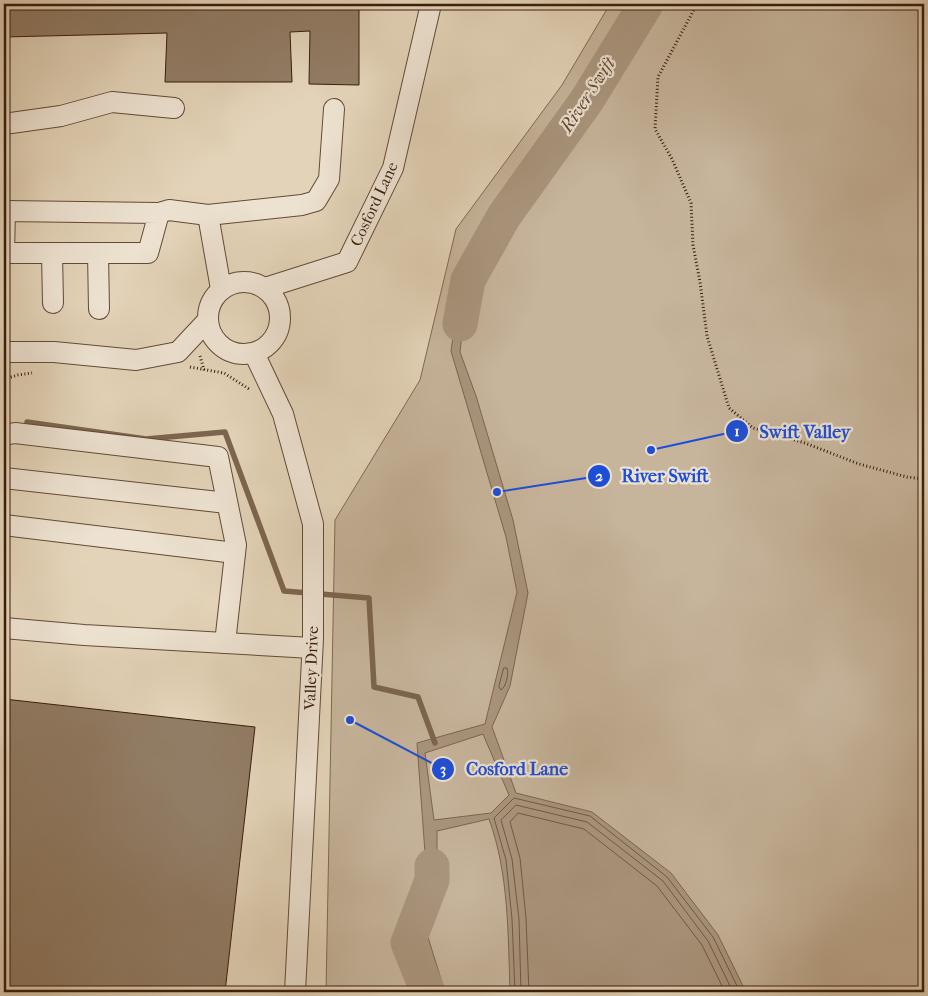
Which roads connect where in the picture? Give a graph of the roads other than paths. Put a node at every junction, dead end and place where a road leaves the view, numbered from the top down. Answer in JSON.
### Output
{"nodes":[{"id":1,"x":431,"y":4,"type":"edge"},
{"id":2,"x":174,"y":108,"type":"dead end"},
{"id":3,"x":334,"y":109,"type":"dead end"},
{"id":4,"x":4,"y":124,"type":"edge"},
{"id":5,"x":159,"y":213,"type":"junction"},
{"id":6,"x":208,"y":215,"type":"junction"},
{"id":7,"x":52,"y":253,"type":"junction"},
{"id":8,"x":98,"y":253,"type":"junction"},
{"id":9,"x":265,"y":288,"type":"junction"},
{"id":10,"x":221,"y":290,"type":"junction"},
{"id":11,"x":53,"y":303,"type":"dead end"},
{"id":12,"x":99,"y":309,"type":"dead end"},
{"id":13,"x":207,"y":320,"type":"junction"},
{"id":14,"x":4,"y":352,"type":"edge"},
{"id":15,"x":254,"y":353,"type":"junction"},
{"id":16,"x":4,"y":435,"type":"edge"},
{"id":17,"x":4,"y":478,"type":"edge"},
{"id":18,"x":227,"y":503,"type":"junction"},
{"id":19,"x":4,"y":525,"type":"edge"},
{"id":20,"x":235,"y":553,"type":"junction"},
{"id":21,"x":4,"y":628,"type":"edge"},
{"id":22,"x":225,"y":643,"type":"junction"},
{"id":23,"x":312,"y":648,"type":"junction"},
{"id":24,"x":295,"y":992,"type":"edge"}],
"edges":[{"from":1,"to":9,"type":"street","name":"Cosford Lane"},
{"from":2,"to":4,"type":"street"},
{"from":3,"to":6,"type":"street"},
{"from":5,"to":6,"type":"street"},
{"from":5,"to":7,"type":"street"},
{"from":5,"to":8,"type":"street"},
{"from":6,"to":10,"type":"street"},
{"from":7,"to":8,"type":"street"},
{"from":7,"to":11,"type":"street"},
{"from":8,"to":12,"type":"street"},
{"from":9,"to":10,"type":"street"},
{"from":9,"to":15,"type":"street"},
{"from":10,"to":13,"type":"street"},
{"from":13,"to":14,"type":"street"},
{"from":13,"to":15,"type":"street"},
{"from":15,"to":23,"type":"street","name":"Valley Drive"},
{"from":16,"to":18,"type":"street"},
{"from":17,"to":18,"type":"street"},
{"from":18,"to":20,"type":"street"},
{"from":19,"to":20,"type":"street"},
{"from":20,"to":22,"type":"street"},
{"from":21,"to":22,"type":"street"},
{"from":22,"to":23,"type":"street"},
{"from":23,"to":24,"type":"street","name":"Valley Drive"}]}
